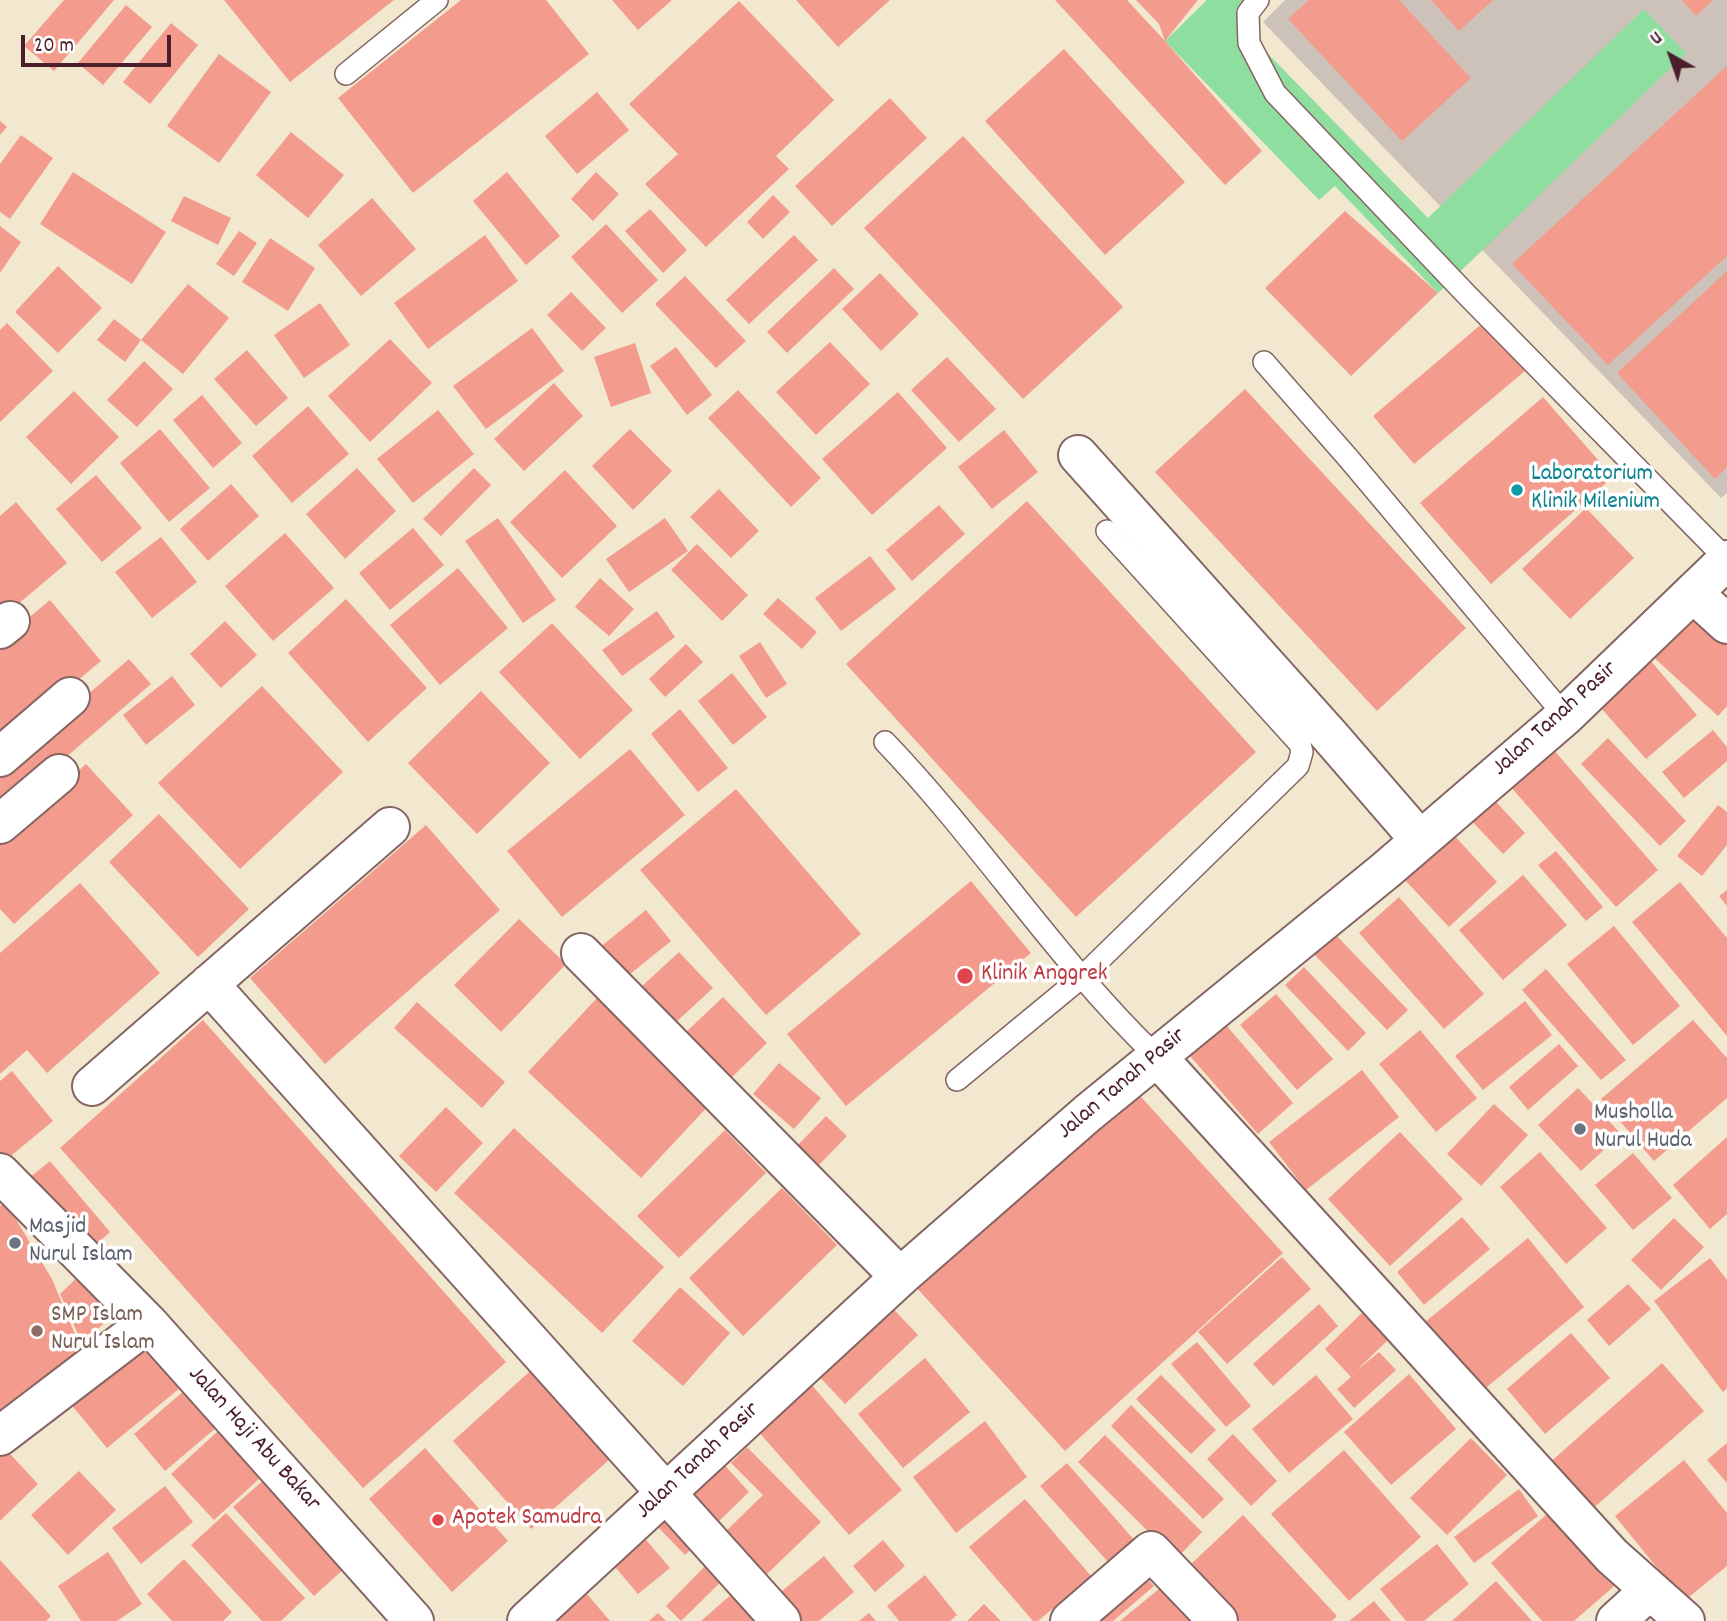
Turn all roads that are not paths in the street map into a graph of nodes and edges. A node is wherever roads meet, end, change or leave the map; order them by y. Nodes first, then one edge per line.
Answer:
1 (437, 0) edge
2 (1258, 0) edge
3 (346, 74) dead end
4 (1264, 362) dead end
5 (1078, 455) dead end
6 (1107, 531) dead end
7 (1727, 560) edge
8 (1693, 593) junction
9 (1727, 624) edge
10 (70, 697) dead end
11 (1565, 716) junction
12 (885, 742) dead end
13 (0, 757) edge
14 (59, 774) dead end
15 (0, 824) edge
16 (390, 827) dead end
17 (1420, 840) junction
18 (581, 953) dead end
19 (1082, 977) junction
20 (209, 984) junction
21 (1156, 1056) junction
22 (957, 1080) dead end
23 (92, 1086) dead end
24 (0, 1173) edge
25 (900, 1277) junction
26 (148, 1323) junction
27 (0, 1436) edge
28 (666, 1491) junction
29 (1650, 1590) junction
30 (414, 1621) edge
31 (527, 1621) edge
32 (781, 1621) edge
33 (1070, 1621) edge
34 (1219, 1621) edge
35 (1616, 1621) edge
36 (1685, 1621) edge

1 - 3 lane
2 - 7 lane
4 - 11 lane
5 - 17 street
6 - 19 lane
7 - 8 street, Jalan Tanah Pasir
8 - 9 street
8 - 11 street, Jalan Tanah Pasir
10 - 13 street
11 - 17 street, Jalan Tanah Pasir
12 - 19 lane
14 - 15 street
16 - 20 street
17 - 21 street, Jalan Tanah Pasir
18 - 25 street
19 - 21 lane
19 - 22 lane
20 - 23 street
20 - 28 street
21 - 25 street, Jalan Tanah Pasir
21 - 29 street
24 - 26 street, Jalan Haji Abu Bakar
25 - 28 street, Jalan Tanah Pasir
26 - 27 street
26 - 30 street, Jalan Haji Abu Bakar
28 - 31 street, Jalan Tanah Pasir
28 - 32 street
29 - 35 street
29 - 36 street
33 - 34 street

